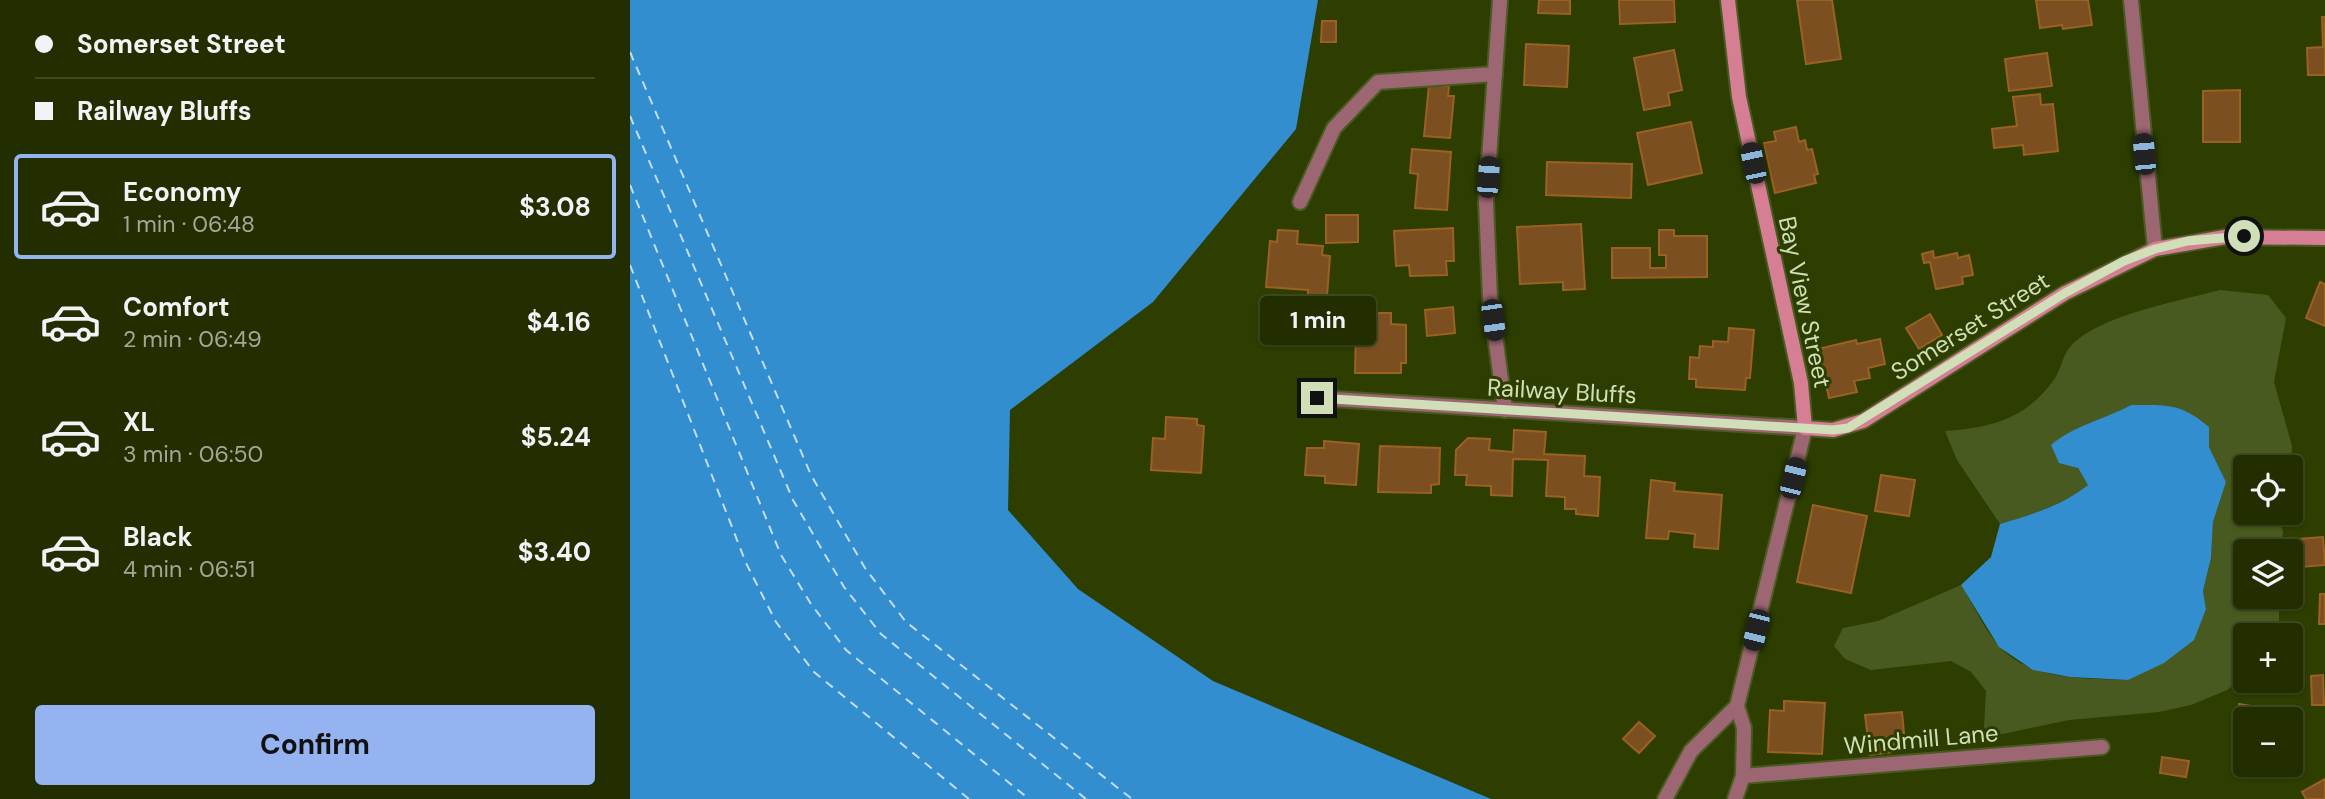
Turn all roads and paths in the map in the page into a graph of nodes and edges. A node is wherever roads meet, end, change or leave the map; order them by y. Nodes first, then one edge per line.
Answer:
1 (1500, 0) edge
2 (1728, 0) edge
3 (2131, 0) edge
4 (1495, 74) junction
5 (1300, 202) dead end
6 (2325, 238) edge
7 (2155, 249) junction
8 (1317, 398) dead end
9 (1505, 410) junction
10 (1805, 428) junction
11 (1737, 706) junction
12 (2102, 747) dead end
13 (1743, 776) junction
14 (1665, 799) edge
15 (1735, 799) edge

1 - 4 street
2 - 10 street, Bay View Street
3 - 7 street
4 - 5 street
4 - 9 street
6 - 7 street, Somerset Street
7 - 10 street, Somerset Street
8 - 9 street, Railway Bluffs
9 - 10 street, Railway Bluffs
10 - 11 street, Bay View Street
11 - 13 street, Bay View Street
11 - 14 street
12 - 13 street, Windmill Lane
13 - 15 street, Bay View Street

